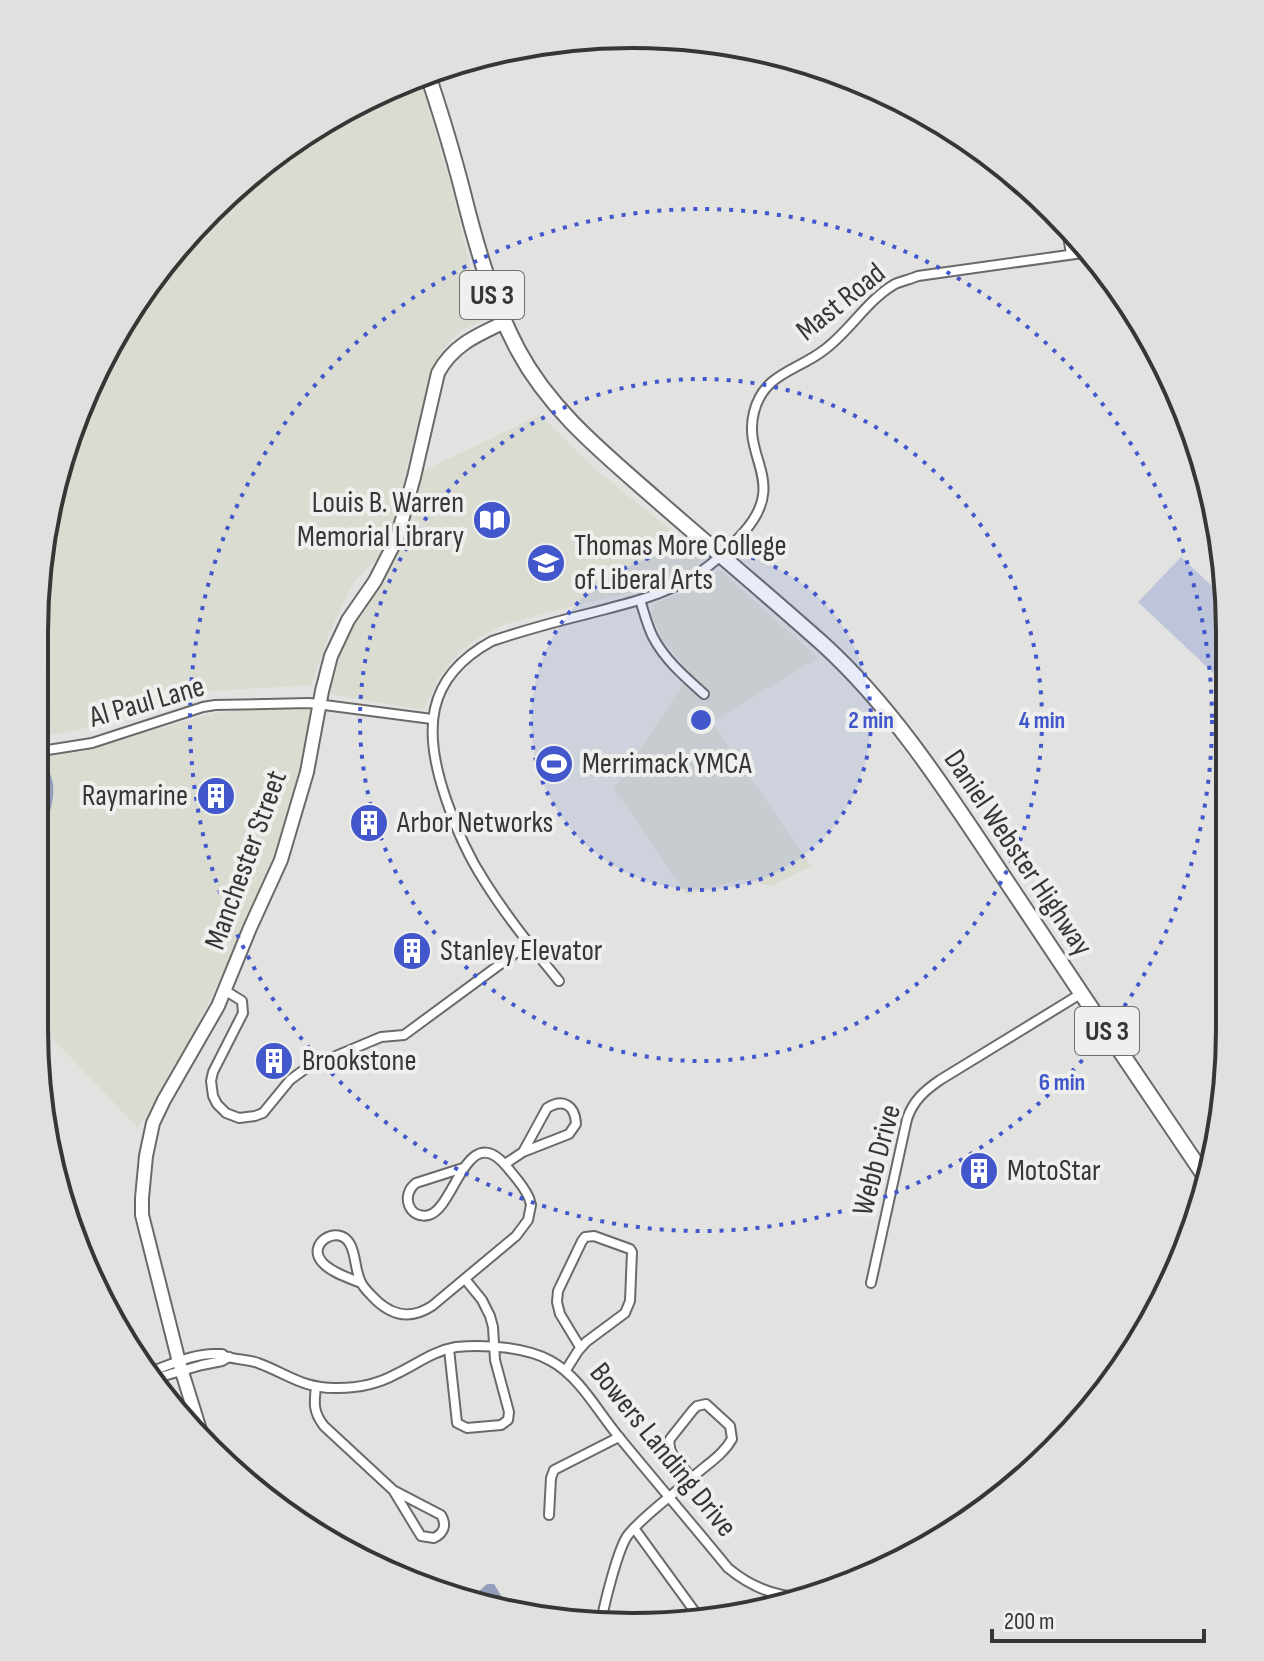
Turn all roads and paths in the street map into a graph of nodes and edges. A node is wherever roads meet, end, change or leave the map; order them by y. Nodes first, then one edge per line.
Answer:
1 (431, 84) edge
2 (1070, 246) edge
3 (1076, 253) edge
4 (1071, 254) junction
5 (505, 322) junction
6 (721, 555) junction
7 (640, 600) junction
8 (704, 694) dead end
9 (320, 704) junction
10 (432, 719) junction
11 (48, 750) edge
12 (529, 943) junction
13 (559, 981) dead end
14 (226, 991) junction
15 (1082, 993) junction
16 (523, 1152) junction
17 (505, 1164) junction
18 (463, 1168) junction
19 (1199, 1168) edge
20 (465, 1279) junction
21 (361, 1283) junction
22 (871, 1283) dead end
23 (580, 1347) junction
24 (494, 1348) junction
25 (449, 1349) junction
26 (180, 1367) junction
27 (158, 1370) edge
28 (566, 1370) junction
29 (162, 1375) edge
30 (316, 1387) junction
31 (196, 1417) edge
32 (619, 1437) junction
33 (692, 1478) junction
34 (393, 1490) junction
35 (670, 1498) junction
36 (549, 1515) dead end
37 (634, 1528) junction
38 (779, 1594) edge
39 (693, 1610) edge
40 (604, 1612) edge

1 - 5 main road, Daniel Webster Highway / US 3
2 - 4 street
3 - 4 street, Mast Road
4 - 6 street, Mast Road
5 - 6 main road, Daniel Webster Highway / US 3
5 - 9 street, Manchester Street
6 - 7 street, Mast Road
6 - 15 main road, Daniel Webster Highway / US 3
7 - 8 street
7 - 10 street, Mast Road
9 - 10 street, Al Paul Lane
9 - 11 street, Al Paul Lane
9 - 14 street, Manchester Street
10 - 12 street
12 - 13 street
12 - 14 street
14 - 26 street, Manchester Street
15 - 19 main road, Daniel Webster Highway / US 3
15 - 22 street, Webb Drive
16 - 16 street
16 - 17 street
17 - 18 street
17 - 20 street
18 - 18 street
20 - 21 street
20 - 24 street
21 - 21 street
23 - 23 street
23 - 28 street
24 - 25 street, Bowers Landing Drive
24 - 25 street
24 - 28 street, Bowers Landing Drive
25 - 30 street, Bowers Landing Drive
26 - 27 street
26 - 29 street
26 - 30 street, Bowers Landing Drive
26 - 31 street, Manchester Street
28 - 32 street, Bowers Landing Drive
30 - 34 street
32 - 35 street, Bowers Landing Drive
32 - 36 street
33 - 33 street
33 - 35 street
34 - 34 street
35 - 37 street
35 - 38 street, Bowers Landing Drive
37 - 39 street
37 - 40 street

